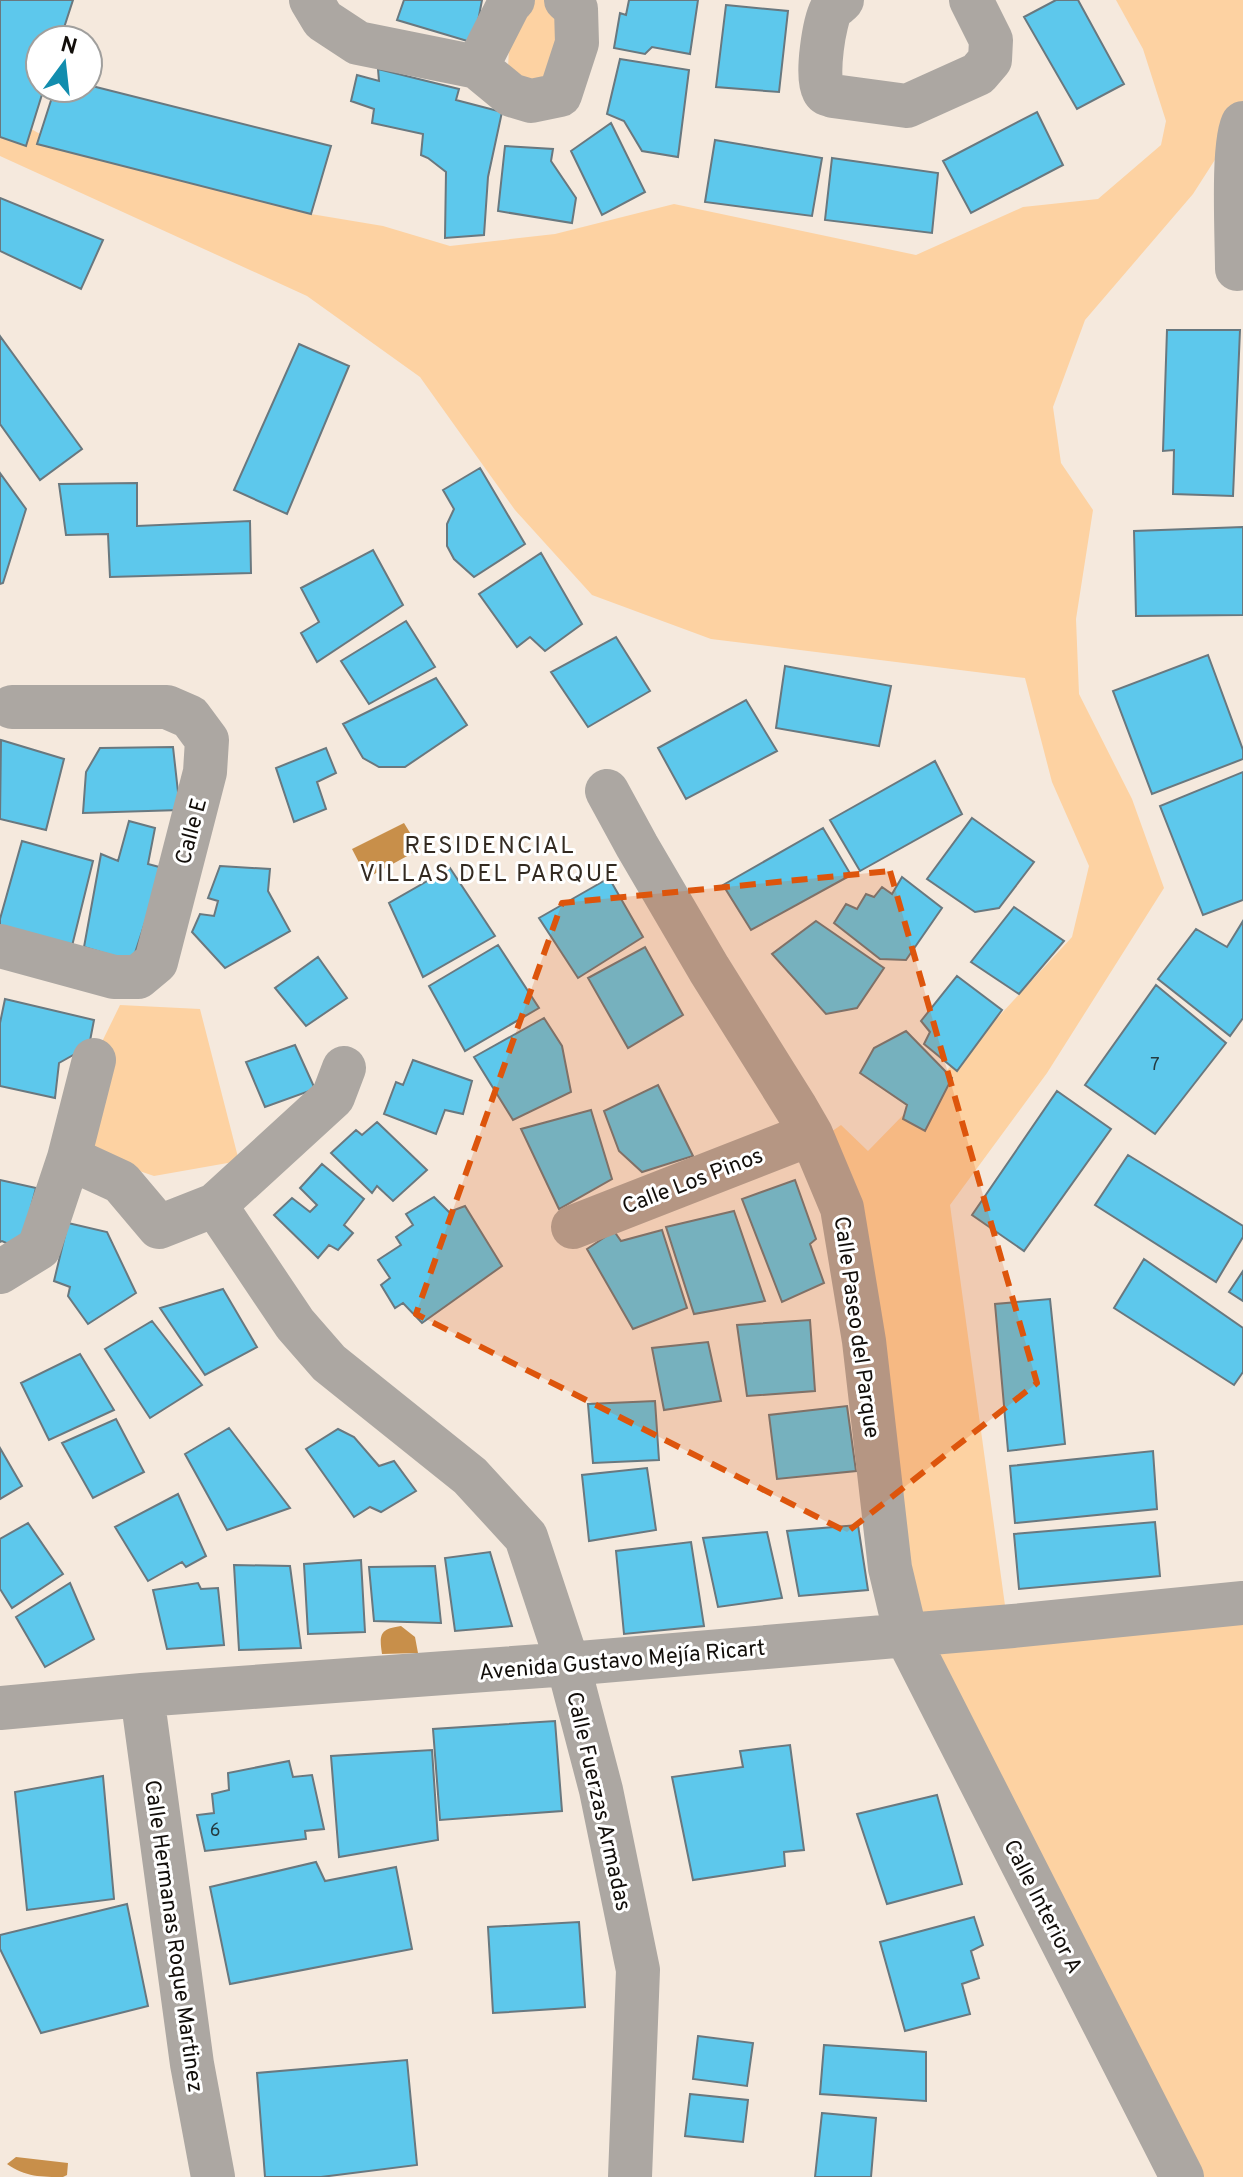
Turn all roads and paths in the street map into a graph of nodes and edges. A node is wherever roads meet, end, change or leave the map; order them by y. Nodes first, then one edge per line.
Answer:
1 (311, 0) edge
2 (513, 0) edge
3 (566, 0) edge
4 (842, 0) edge
5 (971, 0) edge
6 (477, 67) junction
7 (1243, 123) edge
8 (1237, 269) dead end
9 (12, 707) dead end
10 (607, 791) dead end
11 (0, 946) edge
12 (94, 1060) dead end
13 (344, 1068) dead end
14 (811, 1134) junction
15 (69, 1158) junction
16 (215, 1205) junction
17 (573, 1227) dead end
18 (860, 1267) dead end
19 (0, 1272) edge
20 (1243, 1603) edge
21 (910, 1635) junction
22 (568, 1664) junction
23 (142, 1695) junction
24 (0, 1708) edge
25 (213, 2177) edge
26 (630, 2177) edge
27 (1182, 2177) edge

1 - 6 street
2 - 6 street
3 - 6 street
4 - 5 street
7 - 8 street
9 - 11 street, Calle E
10 - 14 street, Calle Paseo del Parque
12 - 15 street
13 - 16 street
14 - 17 street, Calle Los Pinos
14 - 21 street, Calle Paseo del Parque
15 - 16 street
15 - 19 street
16 - 22 street, Calle Fuerzas Armadas
18 - 21 street
20 - 21 street, Avenida Gustavo Mejía Ricart
21 - 22 street, Avenida Gustavo Mejía Ricart
21 - 27 street, Calle Interior A
22 - 23 street, Avenida Gustavo Mejía Ricart
22 - 26 street, Calle Fuerzas Armadas
23 - 24 street, Avenida Gustavo Mejía Ricart
23 - 25 street, Calle Hermanas Roque Martinez

